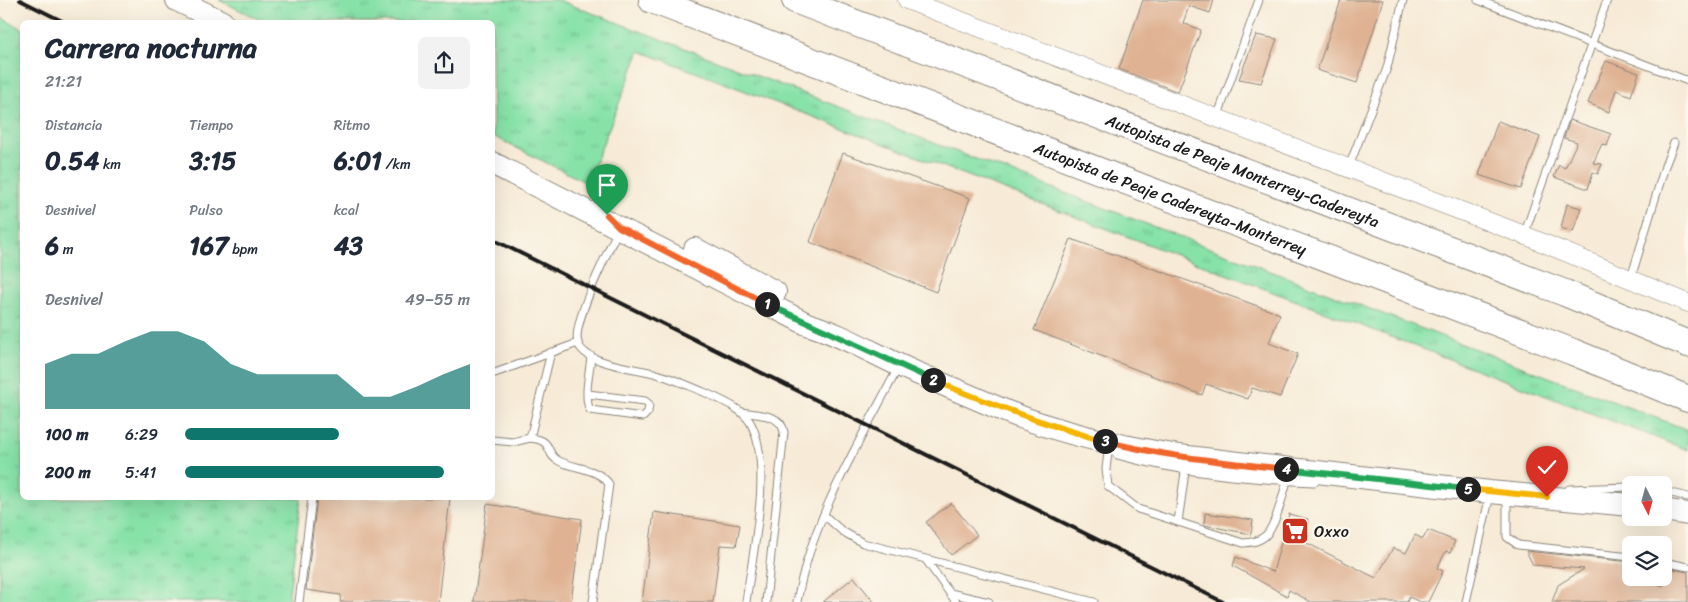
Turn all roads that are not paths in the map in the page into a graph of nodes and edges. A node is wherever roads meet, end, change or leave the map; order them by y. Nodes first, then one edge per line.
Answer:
1 (178, 0) edge
2 (652, 0) edge
3 (795, 0) edge
4 (907, 0) edge
5 (1259, 0) edge
6 (1403, 0) edge
7 (1478, 0) edge
8 (1607, 0) edge
9 (931, 4) edge
10 (218, 20) edge
11 (1593, 43) junction
12 (1688, 82) edge
13 (1217, 119) junction
14 (1674, 143) dead end
15 (498, 155) edge
16 (1348, 169) junction
17 (619, 227) junction
18 (1524, 235) junction
19 (726, 266) junction
20 (1631, 279) junction
21 (1688, 303) edge
22 (825, 330) junction
23 (578, 343) junction
24 (1688, 344) edge
25 (551, 352) junction
26 (591, 356) junction
27 (899, 365) junction
28 (495, 373) edge
29 (588, 394) junction
30 (1688, 399) edge
31 (742, 412) junction
32 (1010, 413) junction
33 (530, 438) junction
34 (495, 440) edge
35 (1080, 444) dead end
36 (1105, 448) junction
37 (1186, 463) junction
38 (1289, 475) junction
39 (1324, 483) dead end
40 (1342, 484) dead end
41 (1423, 484) junction
42 (1622, 487) edge
43 (1499, 492) junction
44 (1672, 493) edge
45 (1547, 497) junction
46 (1688, 497) edge
47 (312, 500) edge
48 (1622, 504) edge
49 (1672, 511) edge
50 (1688, 514) edge
51 (825, 516) junction
52 (1178, 522) junction
53 (1622, 556) edge
54 (926, 560) junction
55 (1672, 564) edge
56 (1688, 567) edge
57 (950, 593) junction
58 (1089, 601) edge
59 (298, 602) edge
60 (593, 602) edge
61 (746, 602) edge
62 (766, 602) edge
63 (797, 602) edge
64 (956, 602) edge
65 (989, 602) edge
66 (1466, 602) edge

1 - 10 main road
2 - 30 highway, Autopista de Peaje Cadereyta-Monterrey
3 - 24 highway, Autopista de Peaje Monterrey-Cadereyta
4 - 9 street
5 - 13 lane
6 - 16 lane
7 - 11 lane
8 - 11 lane
9 - 13 street
11 - 12 lane
11 - 18 lane
13 - 16 street
14 - 20 lane
15 - 17 main road
15 - 19 main road
16 - 18 street
17 - 19 main road
17 - 22 main road
17 - 23 lane
18 - 20 street
19 - 22 main road
20 - 21 street
22 - 27 main road
23 - 25 lane
23 - 26 lane
25 - 28 lane
25 - 33 lane
26 - 29 lane
26 - 31 lane
27 - 32 main road
27 - 51 lane
29 - 29 lane
31 - 61 lane
31 - 62 lane
32 - 35 lane
32 - 36 main road
33 - 34 lane
33 - 60 lane
36 - 37 main road
36 - 52 lane
37 - 38 main road
37 - 52 lane
38 - 39 lane
38 - 41 main road
38 - 52 lane
40 - 41 lane
41 - 43 main road
42 - 45 lane
43 - 45 main road
43 - 53 lane
43 - 66 lane
44 - 46 lane
45 - 48 main road
47 - 59 lane
49 - 50 main road
51 - 54 lane
51 - 63 lane
54 - 57 lane
54 - 58 lane
55 - 56 lane
57 - 64 lane
57 - 65 lane

